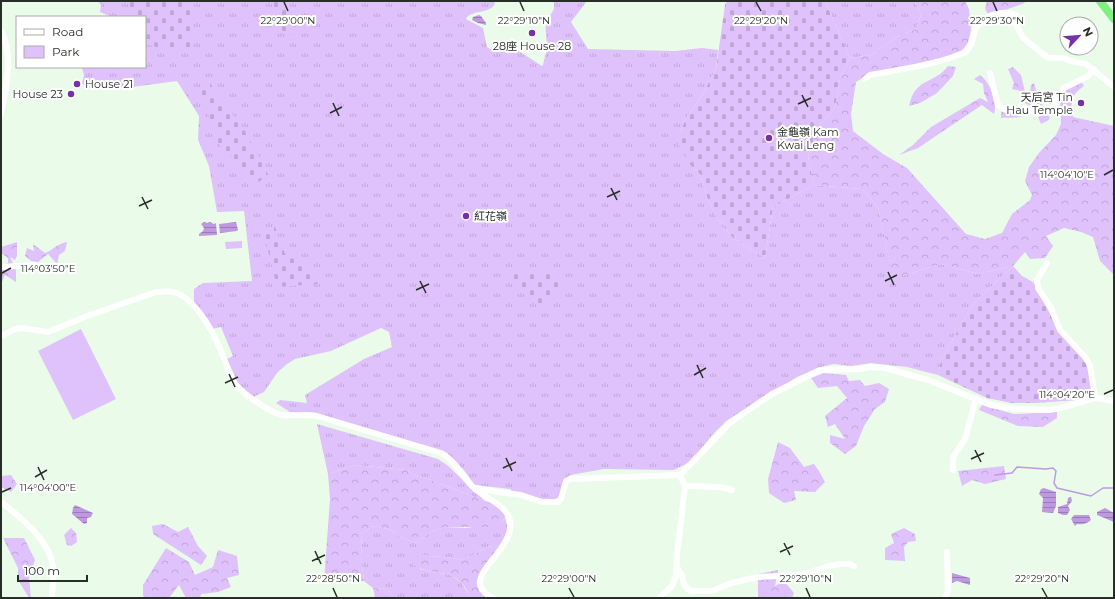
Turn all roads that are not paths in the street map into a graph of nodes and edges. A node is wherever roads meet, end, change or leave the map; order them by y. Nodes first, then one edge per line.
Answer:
1 (1100, 1) edge
2 (1114, 20) edge
3 (1, 31) edge
4 (1094, 69) junction
5 (990, 73) dead end
6 (865, 79) dead end
7 (1114, 87) edge
8 (1, 115) edge
9 (1047, 263) dead end
10 (34, 265) dead end
11 (1, 267) edge
12 (1, 336) edge
13 (1095, 398) junction
14 (976, 399) junction
15 (1114, 401) edge
16 (953, 470) dead end
17 (680, 475) junction
18 (685, 486) junction
19 (474, 488) junction
20 (732, 490) dead end
21 (1, 502) edge
22 (947, 552) dead end
23 (854, 566) dead end
24 (677, 567) junction
25 (660, 597) dead end
26 (52, 598) edge
27 (493, 598) edge
28 (946, 598) edge

1 - 2 highway
3 - 8 street
4 - 5 street
4 - 6 street
4 - 7 street
9 - 13 street
10 - 11 street
12 - 19 street
13 - 14 street
13 - 15 street
14 - 16 street
14 - 17 street
17 - 18 street
17 - 19 street
18 - 20 street
18 - 24 street
19 - 27 street
21 - 26 street
22 - 28 street
23 - 24 street
24 - 25 street

